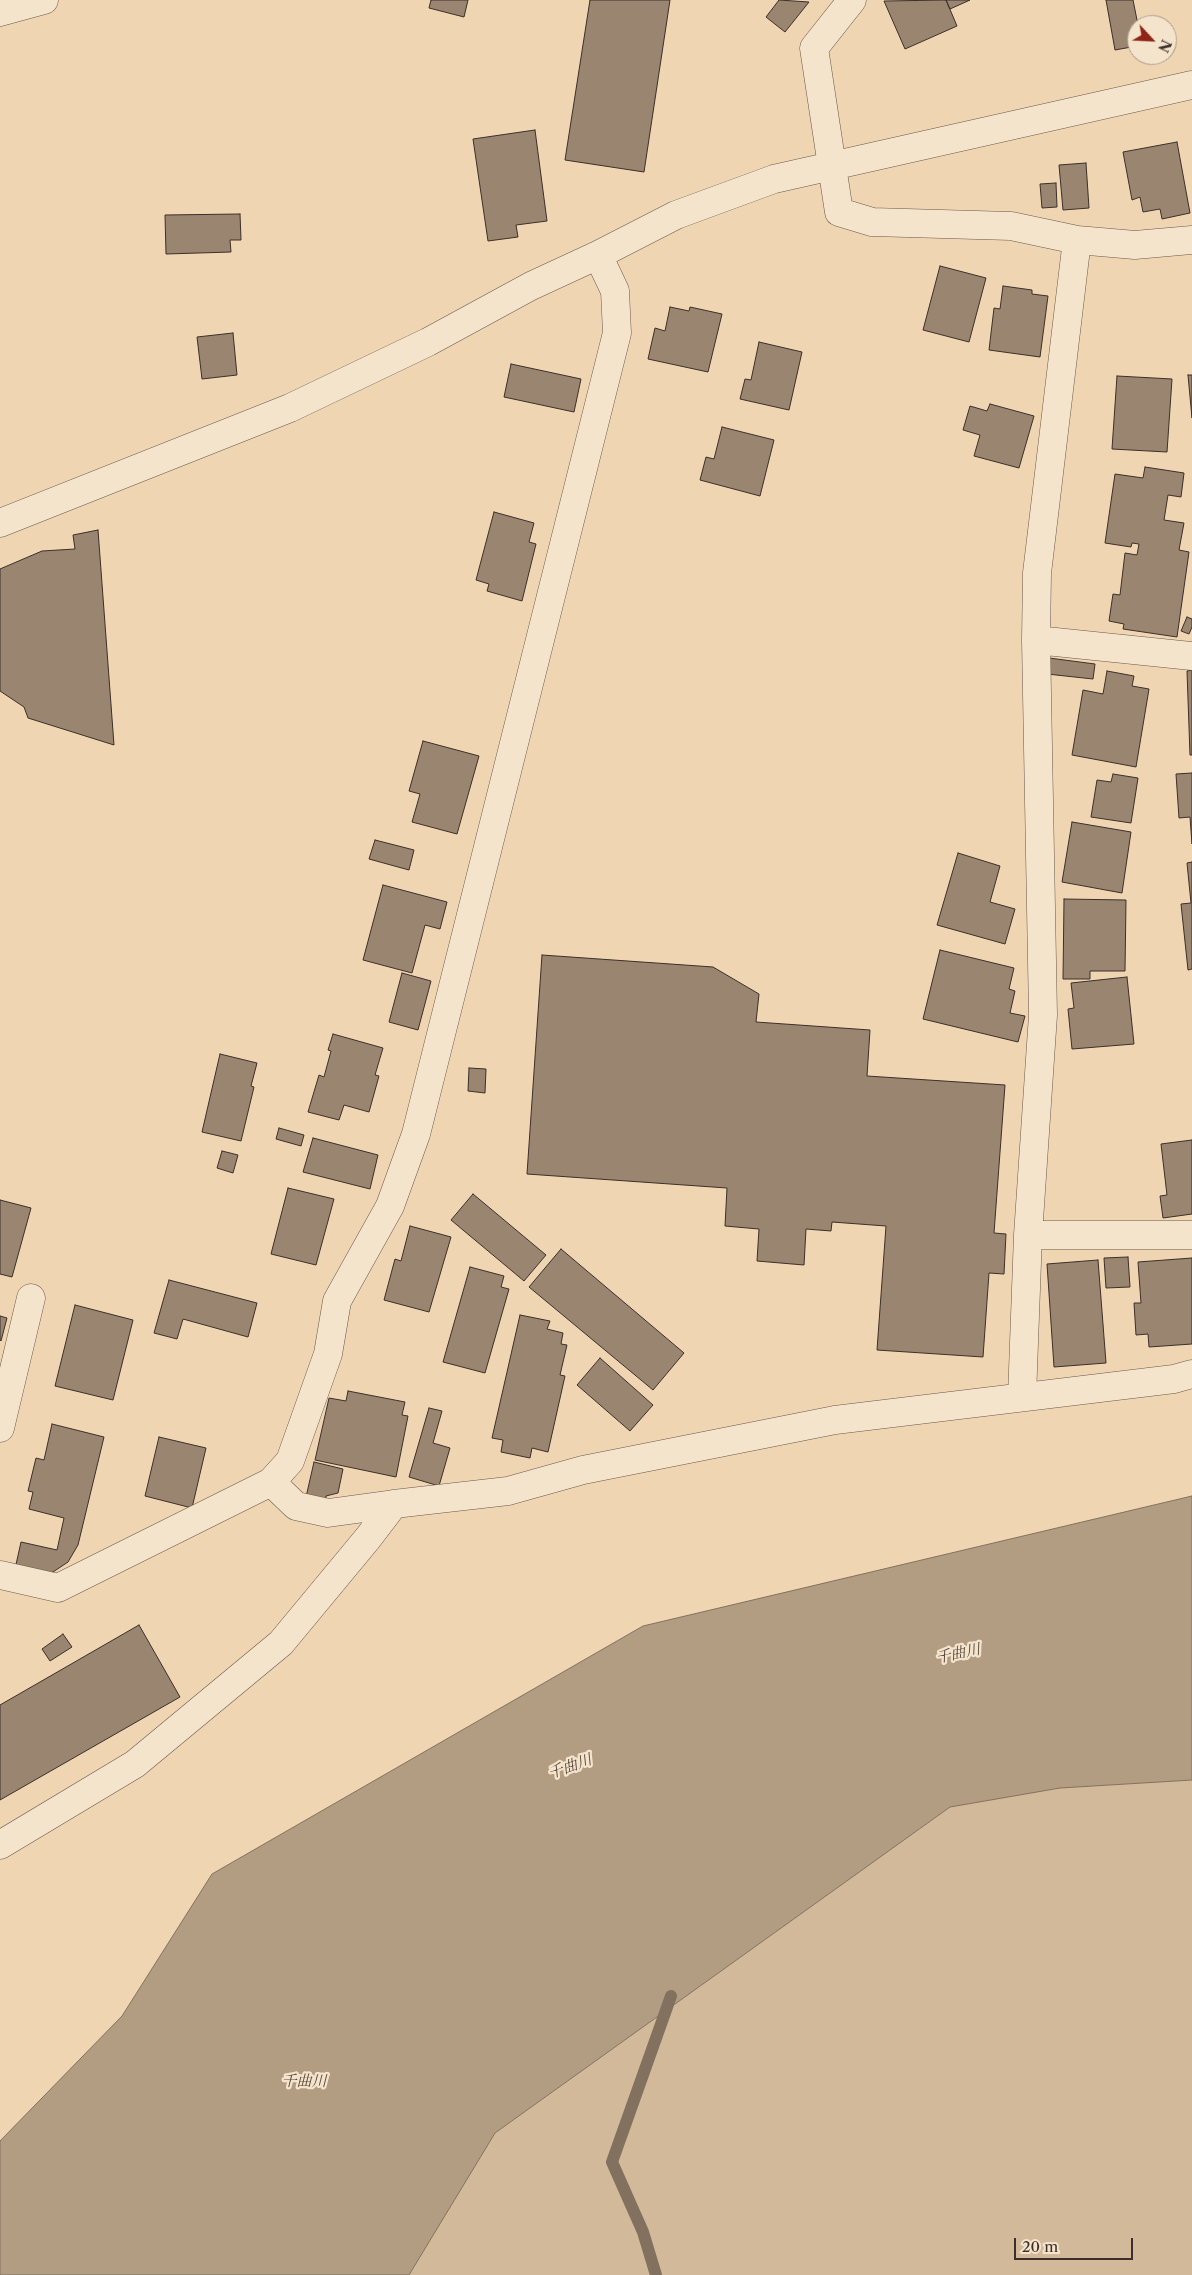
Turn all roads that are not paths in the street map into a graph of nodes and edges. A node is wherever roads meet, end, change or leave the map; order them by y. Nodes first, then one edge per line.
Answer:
1 (44, 0) edge
2 (852, 0) edge
3 (2, 8) edge
4 (1192, 85) edge
5 (833, 164) junction
6 (1077, 240) junction
7 (1192, 240) edge
8 (598, 255) junction
9 (0, 523) edge
10 (1036, 640) junction
11 (1192, 656) edge
12 (1028, 1235) junction
13 (1192, 1235) edge
14 (31, 1298) dead end
15 (1192, 1374) edge
16 (1022, 1397) junction
17 (0, 1428) edge
18 (271, 1482) junction
19 (394, 1504) junction
20 (0, 1575) edge
21 (0, 1845) edge

1 - 3 street
2 - 5 street
4 - 5 street
5 - 6 street
5 - 8 street
6 - 7 street
6 - 10 street
8 - 9 street
8 - 18 street
10 - 11 street
10 - 12 street
12 - 13 street
12 - 16 street
14 - 17 street
15 - 16 street
16 - 19 street
18 - 19 street
18 - 20 street
19 - 21 street

